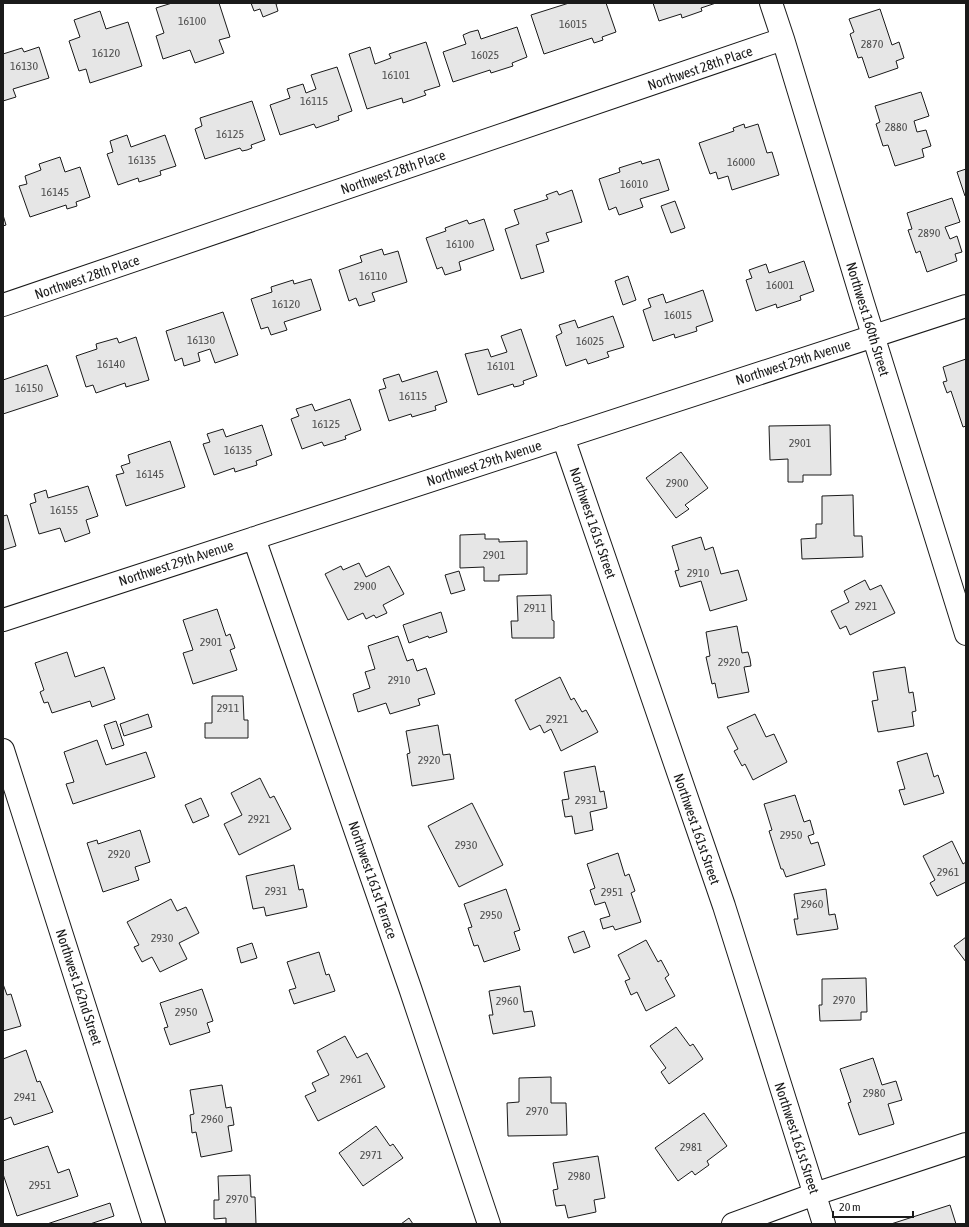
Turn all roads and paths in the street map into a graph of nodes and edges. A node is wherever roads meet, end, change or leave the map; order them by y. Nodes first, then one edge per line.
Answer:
1 (771, 3) edge
2 (783, 39) junction
3 (3, 305) edge
4 (966, 306) edge
5 (873, 336) junction
6 (563, 437) junction
7 (254, 538) junction
8 (3, 620) edge
9 (966, 634) edge
10 (3, 750) edge
11 (966, 1144) edge
12 (815, 1194) junction
13 (154, 1224) edge
14 (489, 1224) edge
15 (733, 1224) edge
16 (824, 1224) edge

1 - 2 street, Northwest 160th Street
2 - 3 street, Northwest 28th Place
2 - 5 street, Northwest 160th Street
4 - 5 street, Northwest 29th Avenue
5 - 6 street, Northwest 29th Avenue
5 - 9 street, Northwest 160th Street
6 - 7 street, Northwest 29th Avenue
6 - 12 street, Northwest 161st Street
7 - 8 street, Northwest 29th Avenue
7 - 14 street, Northwest 161st Terrace
10 - 13 street, Northwest 162nd Street
11 - 12 street
12 - 15 street
12 - 16 street, Northwest 161st Street

